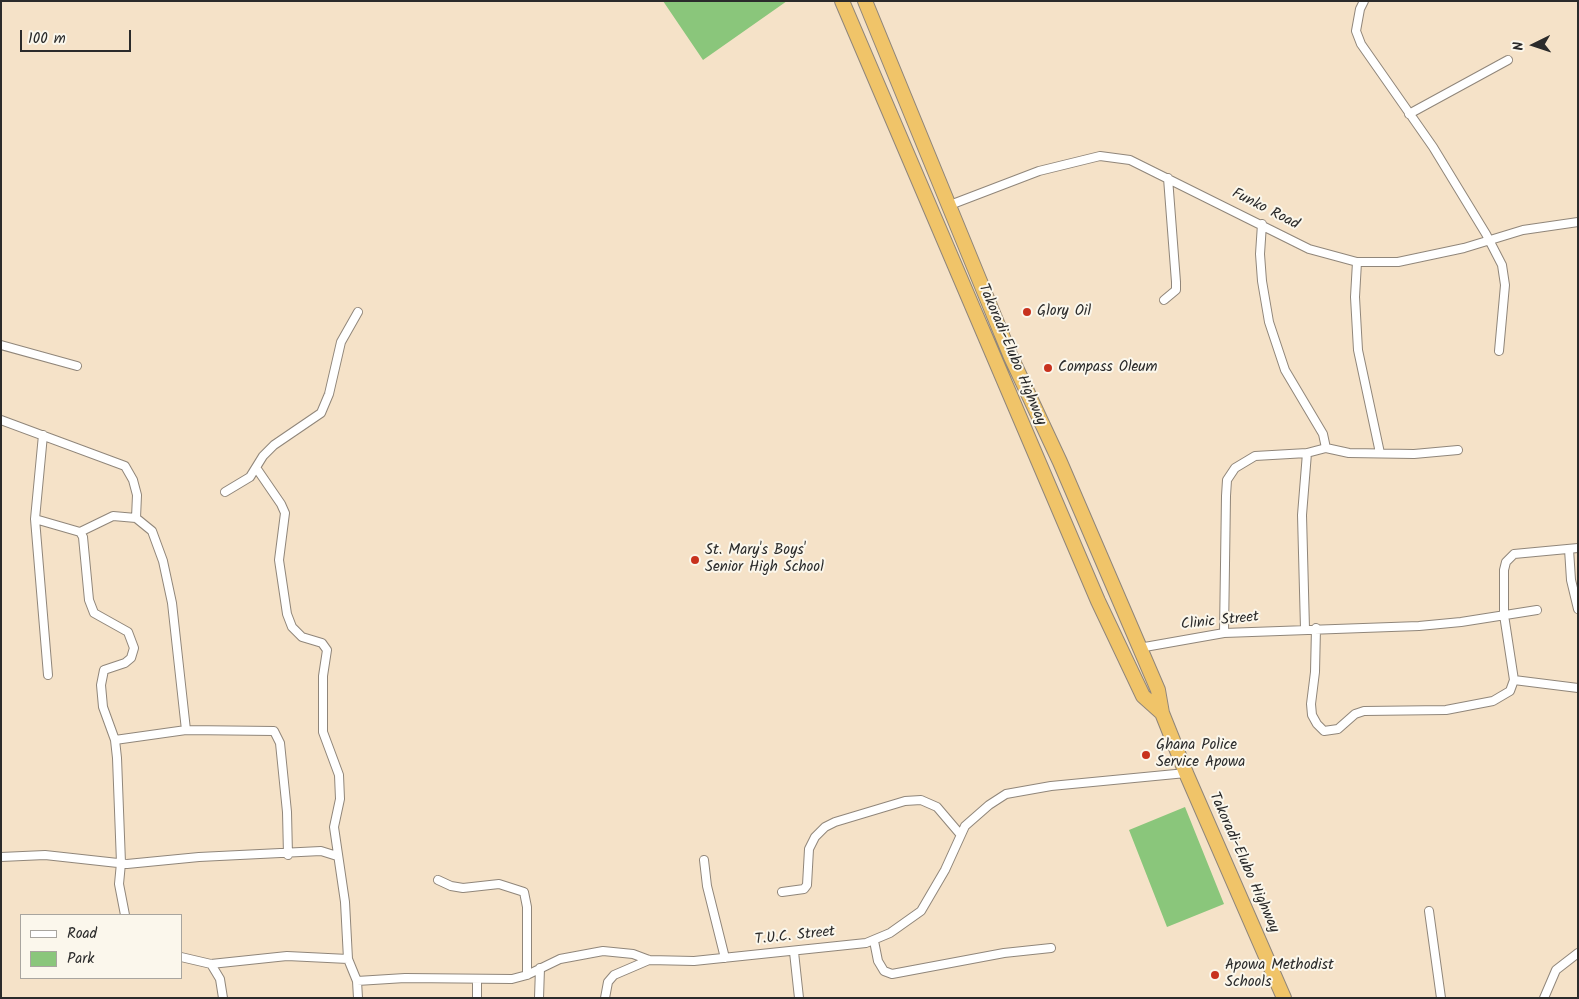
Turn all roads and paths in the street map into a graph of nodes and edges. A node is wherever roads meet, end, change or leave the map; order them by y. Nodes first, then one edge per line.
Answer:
1 (842, 1) edge
2 (865, 1) edge
3 (1364, 1) edge
4 (1508, 60) dead end
5 (1409, 114) junction
6 (1168, 178) junction
7 (950, 205) junction
8 (1578, 222) edge
9 (1262, 224) junction
10 (1488, 241) junction
11 (1357, 262) junction
12 (1164, 300) dead end
13 (358, 312) dead end
14 (1, 345) edge
15 (1500, 351) dead end
16 (76, 366) dead end
17 (1, 420) edge
18 (44, 435) junction
19 (1326, 448) junction
20 (1458, 450) dead end
21 (1307, 453) junction
22 (1380, 453) junction
23 (257, 469) junction
24 (226, 492) dead end
25 (136, 518) junction
26 (35, 519) junction
27 (80, 532) junction
28 (1578, 548) edge
29 (1569, 549) junction
30 (1577, 607) edge
31 (1537, 610) dead end
32 (1504, 615) junction
33 (1316, 628) junction
34 (1305, 629) junction
35 (1224, 632) junction
36 (1139, 648) junction
37 (48, 675) dead end
38 (1514, 680) junction
39 (1578, 688) edge
40 (1162, 713) junction
41 (186, 730) junction
42 (115, 740) junction
43 (1186, 773) junction
44 (960, 834) junction
45 (288, 855) junction
46 (1, 856) edge
47 (337, 856) junction
48 (704, 860) dead end
49 (121, 863) junction
50 (438, 880) dead end
51 (782, 892) dead end
52 (1429, 911) dead end
53 (125, 914) edge
54 (874, 941) junction
55 (1051, 948) dead end
56 (794, 952) junction
57 (1578, 953) edge
58 (182, 957) edge
59 (725, 958) junction
60 (348, 959) junction
61 (648, 960) junction
62 (211, 964) junction
63 (540, 968) junction
64 (526, 975) junction
65 (477, 980) junction
66 (357, 981) junction
67 (223, 998) edge
68 (358, 998) edge
69 (477, 998) edge
70 (539, 998) edge
71 (606, 998) edge
72 (799, 998) edge
73 (1284, 998) edge
74 (1441, 998) edge
75 (1544, 998) edge

1 - 40 highway, Takoradi-Elubo Highway
2 - 7 highway, Takoradi-Elubo Highway
3 - 5 street
4 - 5 street
5 - 10 street
6 - 7 street, Funko Road
6 - 9 street, Funko Road
6 - 12 street
7 - 36 highway, Takoradi-Elubo Highway
8 - 10 street, Funko Road
9 - 11 street, Funko Road
9 - 19 street
10 - 11 street, Funko Road
10 - 15 street
11 - 22 street
13 - 23 street
14 - 16 street
17 - 18 street
18 - 25 street
18 - 26 street
19 - 21 street
19 - 22 street
20 - 22 street
21 - 34 street
21 - 35 street
23 - 24 street
23 - 47 street
25 - 27 street
25 - 41 street
26 - 27 street
26 - 37 street
27 - 42 street
28 - 29 street
29 - 30 street
29 - 32 street
31 - 32 street, Clinic Street
32 - 33 street, Clinic Street
32 - 38 street
33 - 34 street, Clinic Street
33 - 38 street
34 - 35 street, Clinic Street
35 - 36 street, Clinic Street
36 - 40 highway, Takoradi-Elubo Highway
38 - 39 street
40 - 43 highway, Takoradi-Elubo Highway
41 - 42 street
41 - 45 street
42 - 49 street
43 - 44 street, T.U.C. Street
43 - 73 highway, Takoradi-Elubo Highway
44 - 51 street
44 - 54 street, T.U.C. Street
45 - 47 street
45 - 49 street
46 - 49 street
47 - 60 street
48 - 59 street
49 - 53 street
50 - 64 street
52 - 74 street
54 - 55 street
54 - 56 street, T.U.C. Street
56 - 59 street, T.U.C. Street
56 - 72 street
57 - 75 street
58 - 62 street
59 - 61 street, T.U.C. Street
60 - 62 street
60 - 66 street
61 - 63 street, T.U.C. Street
61 - 71 street
62 - 67 street
63 - 64 street, T.U.C. Street
63 - 70 street
64 - 65 street, T.U.C. Street
65 - 66 street, T.U.C. Street
65 - 69 street
66 - 68 street

